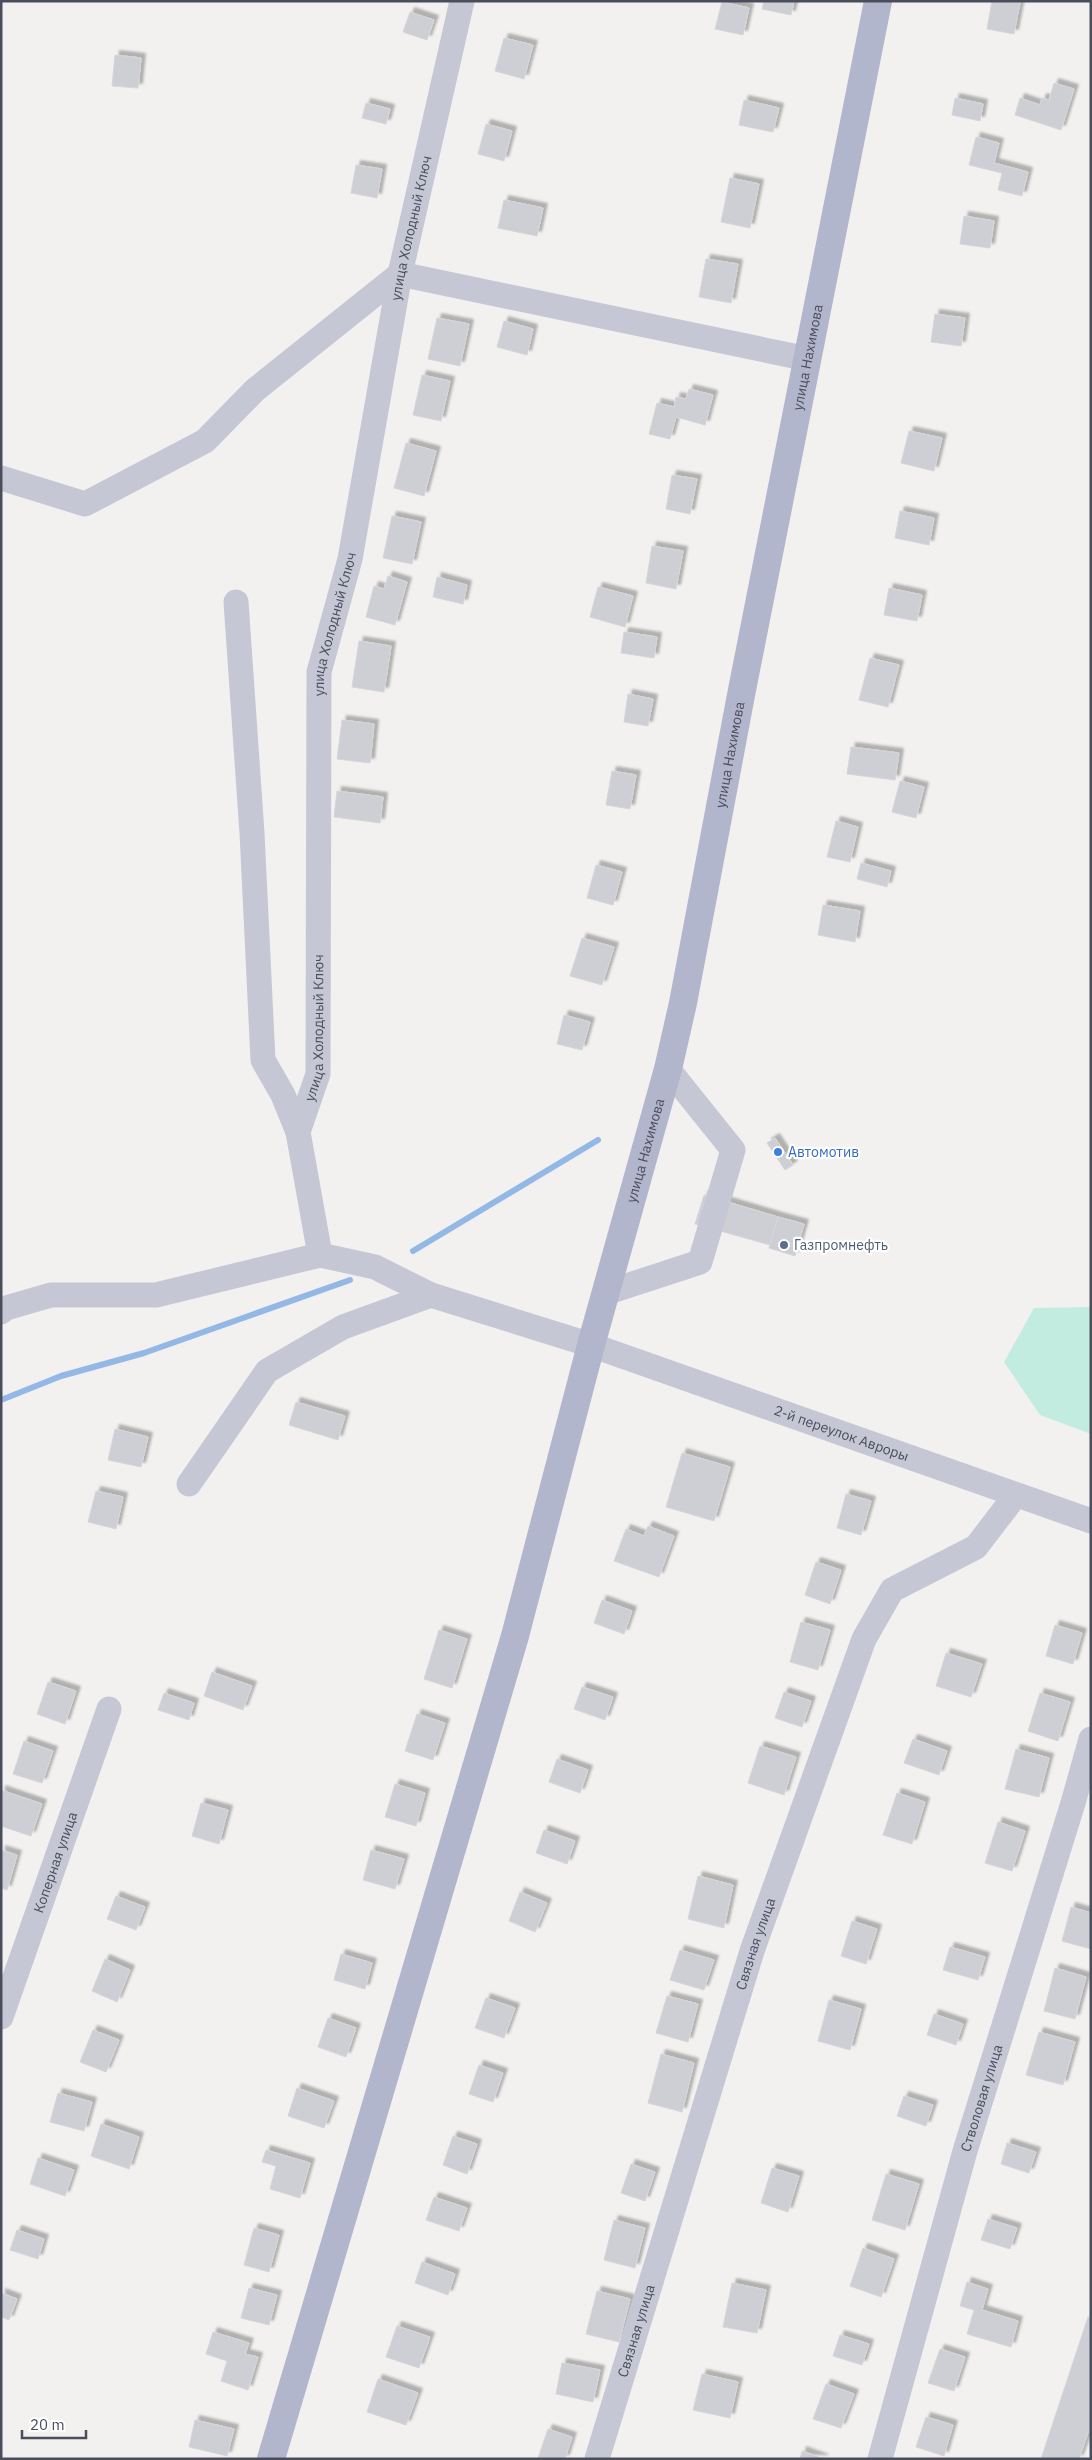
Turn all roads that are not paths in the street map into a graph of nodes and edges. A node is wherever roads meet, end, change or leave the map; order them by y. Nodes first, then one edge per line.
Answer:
1 (462, 1) edge
2 (878, 1) edge
3 (400, 274) junction
4 (808, 358) junction
5 (1, 478) edge
6 (236, 602) dead end
7 (668, 1069) junction
8 (298, 1132) junction
9 (320, 1255) junction
10 (608, 1292) junction
11 (432, 1295) junction
12 (1, 1312) edge
13 (591, 1345) junction
14 (189, 1484) dead end
15 (1015, 1496) junction
16 (1091, 1521) edge
17 (109, 1709) dead end
18 (1091, 1739) edge
19 (1, 2017) edge
20 (271, 2459) edge
21 (596, 2459) edge
22 (880, 2459) edge

1 - 3 street, улица Холодный Ключ
2 - 4 main road, улица Нахимова
3 - 4 street
3 - 5 street
3 - 8 street, улица Холодный Ключ
4 - 7 main road, улица Нахимова
6 - 8 street
7 - 10 main road, улица Нахимова
7 - 10 street
8 - 9 street, улица Холодный Ключ
9 - 11 street, 2-й переулок Авроры
9 - 12 street
10 - 13 main road, улица Нахимова
11 - 13 street, 2-й переулок Авроры
11 - 14 street
13 - 15 street, 2-й переулок Авроры
13 - 20 main road, улица Нахимова
15 - 16 street, 2-й переулок Авроры
15 - 21 street, Связная улица
17 - 19 street, Коперная улица
18 - 22 street, Стволовая улица

